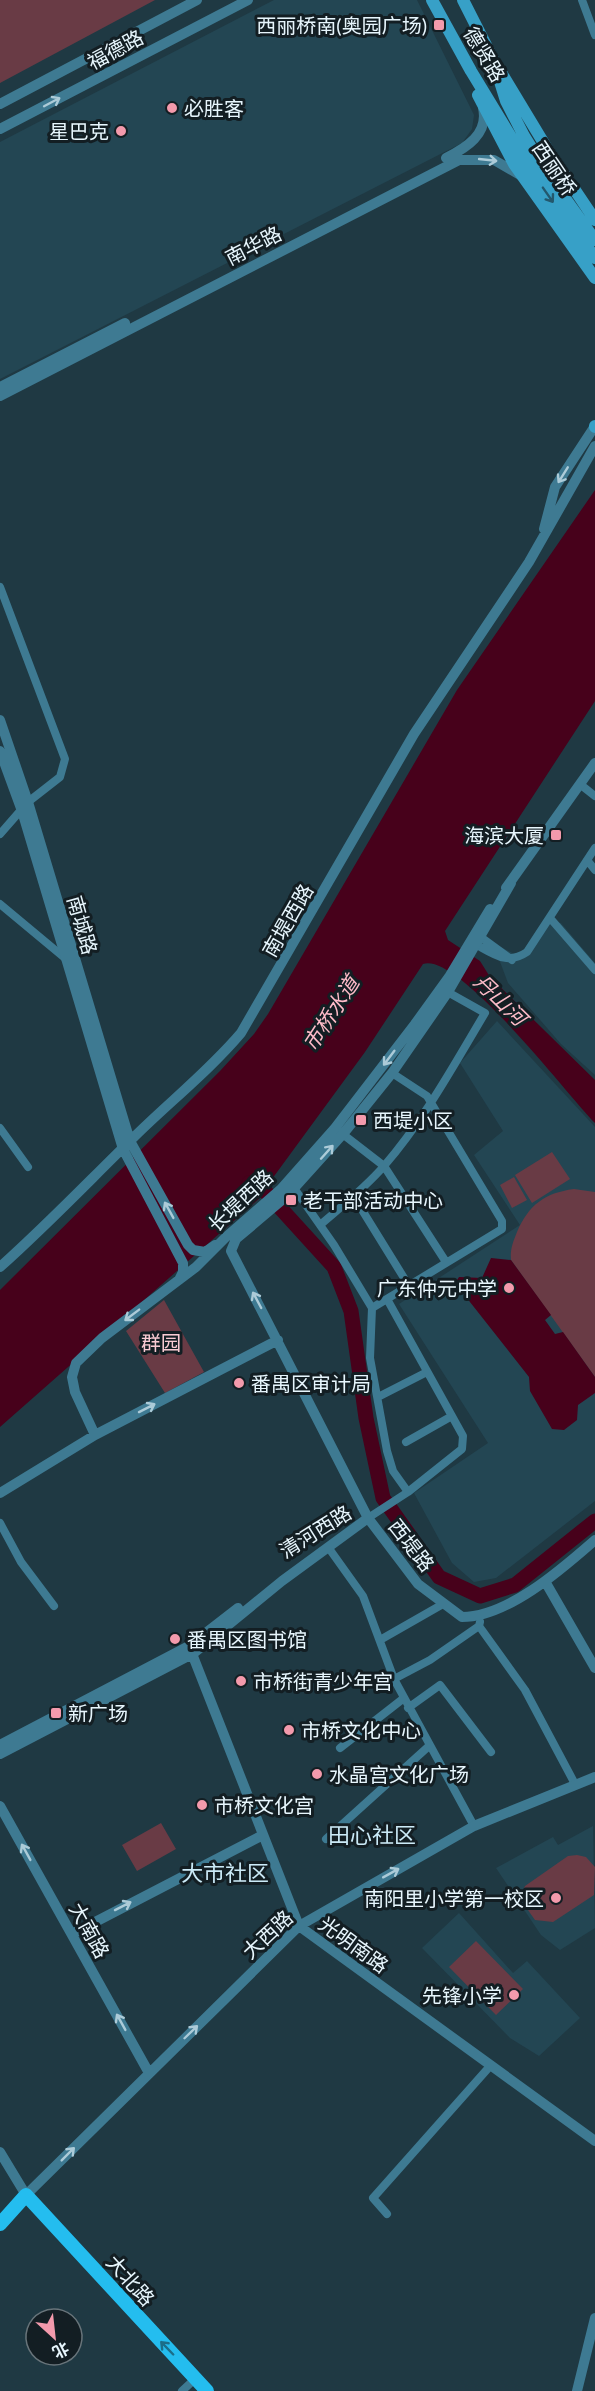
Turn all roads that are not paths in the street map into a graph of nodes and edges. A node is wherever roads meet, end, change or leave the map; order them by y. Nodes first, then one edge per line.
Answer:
1 (197, 0) edge
2 (248, 0) edge
3 (432, 0) edge
4 (464, 0) edge
5 (582, 0) edge
6 (444, 25) junction
7 (595, 35) edge
8 (493, 59) junction
9 (480, 99) junction
10 (0, 104) edge
11 (512, 124) junction
12 (0, 129) edge
13 (524, 179) junction
14 (595, 220) edge
15 (595, 240) edge
16 (595, 258) edge
17 (594, 277) edge
18 (0, 387) edge
19 (0, 396) edge
20 (595, 426) edge
21 (595, 446) edge
22 (542, 540) junction
23 (0, 587) edge
24 (0, 720) edge
25 (0, 752) edge
26 (595, 763) edge
27 (581, 785) junction
28 (595, 796) edge
29 (25, 807) junction
30 (0, 834) edge
31 (595, 848) edge
32 (587, 860) junction
33 (595, 870) edge
34 (0, 904) edge
35 (550, 918) junction
36 (475, 944) junction
37 (66, 959) junction
38 (593, 964) edge
39 (445, 990) junction
40 (392, 1073) junction
41 (431, 1103) junction
42 (0, 1128) edge
43 (339, 1131) junction
44 (129, 1149) junction
45 (384, 1166) junction
46 (28, 1167) dead end
47 (104, 1168) junction
48 (138, 1179) junction
49 (288, 1191) junction
50 (354, 1197) junction
51 (258, 1217) junction
52 (320, 1225) junction
53 (208, 1253) junction
54 (235, 1260) junction
55 (446, 1262) junction
56 (0, 1267) edge
57 (179, 1280) junction
58 (408, 1286) junction
59 (387, 1299) junction
60 (372, 1308) junction
61 (278, 1340) junction
62 (427, 1372) junction
63 (378, 1397) junction
64 (452, 1416) junction
65 (95, 1435) junction
66 (406, 1442) dead end
67 (408, 1492) junction
68 (0, 1493) edge
69 (369, 1518) junction
70 (0, 1523) edge
71 (595, 1540) edge
72 (328, 1547) junction
73 (546, 1583) junction
74 (442, 1604) junction
75 (54, 1606) dead end
76 (484, 1613) junction
77 (479, 1626) junction
78 (380, 1640) junction
79 (191, 1650) junction
80 (595, 1668) edge
81 (394, 1679) junction
82 (404, 1698) junction
83 (408, 1708) junction
84 (0, 1745) edge
85 (429, 1746) junction
86 (340, 1748) dead end
87 (490, 1752) dead end
88 (0, 1754) edge
89 (595, 1777) edge
90 (575, 1784) junction
91 (0, 1806) edge
92 (474, 1826) junction
93 (263, 1835) junction
94 (326, 1839) dead end
95 (299, 1926) junction
96 (72, 1934) junction
97 (491, 2065) junction
98 (149, 2073) junction
99 (595, 2141) edge
100 (0, 2152) edge
101 (26, 2195) junction
102 (387, 2214) dead end
103 (0, 2224) edge
104 (595, 2318) edge
105 (196, 2378) junction
106 (182, 2391) edge
107 (207, 2391) edge
108 (577, 2391) edge

1 - 10 street, 福德路
12 -> 2 street, 福德路
3 - 6 main road, 德贤路
4 - 8 main road, 德贤路
5 - 7 street
6 - 9 main road
6 - 11 main road, 德贤路
8 - 11 main road, 德贤路
8 - 14 main road
9 - 13 main road
9 - 18 street, 南华路
11 - 15 main road, 西丽桥
11 -> 16 main road, 西丽桥
13 - 17 main road
19 -> 13 street, 南华路
20 -> 22 street, 南堤西路
21 - 22 street, 南堤西路
22 - 44 street, 南堤西路
23 - 29 street
24 - 29 street, 南城路
25 - 29 street, 南城路
26 - 27 street, 长堤西路
27 - 28 street
27 - 36 street, 长堤西路
29 - 30 street
29 - 37 street, 南城路
29 - 44 street, 南城路
31 - 32 street
32 - 33 street
32 - 35 street
34 - 37 street
35 - 36 street
35 - 38 street
36 - 39 street, 长堤西路
37 - 44 street, 南城路
39 - 40 street, 长堤西路
39 - 41 street
39 -> 43 street, 长堤西路
40 - 41 street
40 - 43 street, 长堤西路
41 - 45 street
41 - 55 street
42 - 46 street
43 - 45 street
43 - 49 street, 长堤西路
44 - 47 street, 南堤西路
44 - 48 street
53 -> 44 street
45 - 50 street
45 - 55 street
47 - 48 street
47 - 56 street, 南堤西路
48 - 57 street
49 - 51 street, 长堤西路
49 - 52 street
50 - 52 street
50 - 58 street
51 - 53 street, 长堤西路
51 - 54 street, 长堤西路
52 - 60 street
53 - 54 street
53 - 57 street, 长堤西路
61 -> 54 street, 西堤路
55 - 58 street
57 -> 65 street, 长堤西路
58 - 59 street
59 - 60 street
59 - 62 street
60 - 63 street
65 -> 61 street
61 - 69 street, 西堤路
62 - 63 street
62 - 64 street
63 - 67 street
64 - 66 street
64 - 67 street
65 - 68 street
67 - 69 street
69 - 72 street, 清河西路
69 - 74 street, 西堤路
69 - 79 street, 清河西路
70 - 75 street
71 - 73 street, 西堤路
72 - 78 street
72 - 79 street, 清河西路
73 - 76 street, 西堤路
73 - 80 street
74 - 76 street, 西堤路
74 - 78 street
76 - 77 street
77 - 81 street
77 - 90 street
78 - 81 street
79 - 84 street, 清河西路
79 - 88 street, 清河西路
79 - 93 street, 光明南路
81 - 82 street
82 - 83 street
82 - 86 street
83 - 85 street
83 - 87 street
85 - 92 street
85 - 94 street
89 - 90 street, 大西路
90 - 92 street, 大西路
96 -> 91 street, 大南路
95 -> 92 street, 大西路
93 - 95 street, 光明南路
96 -> 93 street
95 - 97 street, 光明南路
98 -> 95 street, 大西路
98 -> 96 street, 大南路
97 - 99 street, 光明南路
97 - 102 street
101 -> 98 street, 大西路
100 - 101 street
101 - 103 main road
105 -> 101 main road, 大北路
104 - 108 street
105 - 106 street
105 - 107 main road, 大北路

